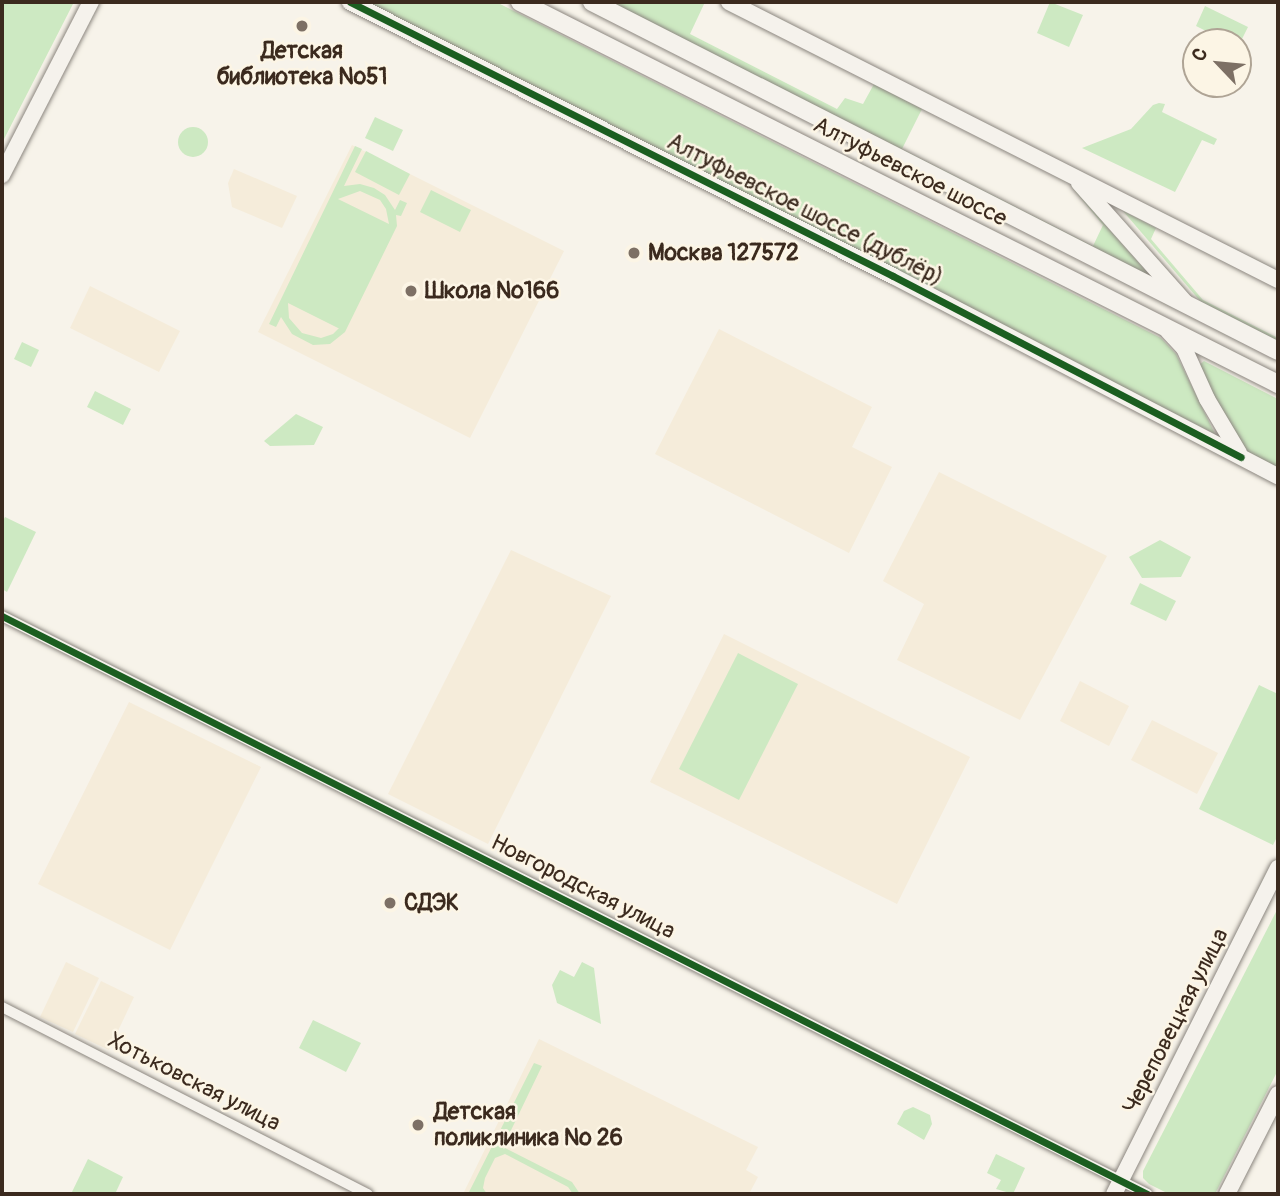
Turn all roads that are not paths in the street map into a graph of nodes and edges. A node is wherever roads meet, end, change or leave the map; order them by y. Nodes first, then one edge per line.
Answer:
1 (91, 2) edge
2 (349, 2) edge
3 (520, 2) edge
4 (592, 2) edge
5 (729, 2) edge
6 (2, 175) edge
7 (1073, 176) junction
8 (1278, 280) edge
9 (1189, 306) junction
10 (1161, 325) junction
11 (1278, 351) edge
12 (1278, 384) edge
13 (1241, 457) junction
14 (1278, 476) edge
15 (2, 616) edge
16 (1278, 868) edge
17 (2, 1007) edge
18 (1278, 1094) edge
19 (1117, 1188) edge
20 (368, 1194) edge
21 (1147, 1194) edge
22 (1227, 1194) edge

1 - 6 street
2 - 13 street, Алтуфьевское шоссе (дублёр)
3 - 10 main road, Алтуфьевское шоссе
4 - 9 main road, Алтуфьевское шоссе
5 - 7 street
7 - 8 street
7 - 9 street
9 - 11 main road, Алтуфьевское шоссе
10 - 12 main road, Алтуфьевское шоссе
10 - 13 street
13 - 14 street, Алтуфьевское шоссе (дублёр)
15 - 19 street, Новгородская улица
16 - 19 street, Череповецкая улица
17 - 20 street, Хотьковская улица
18 - 22 street
19 - 21 street, Новгородская улица

